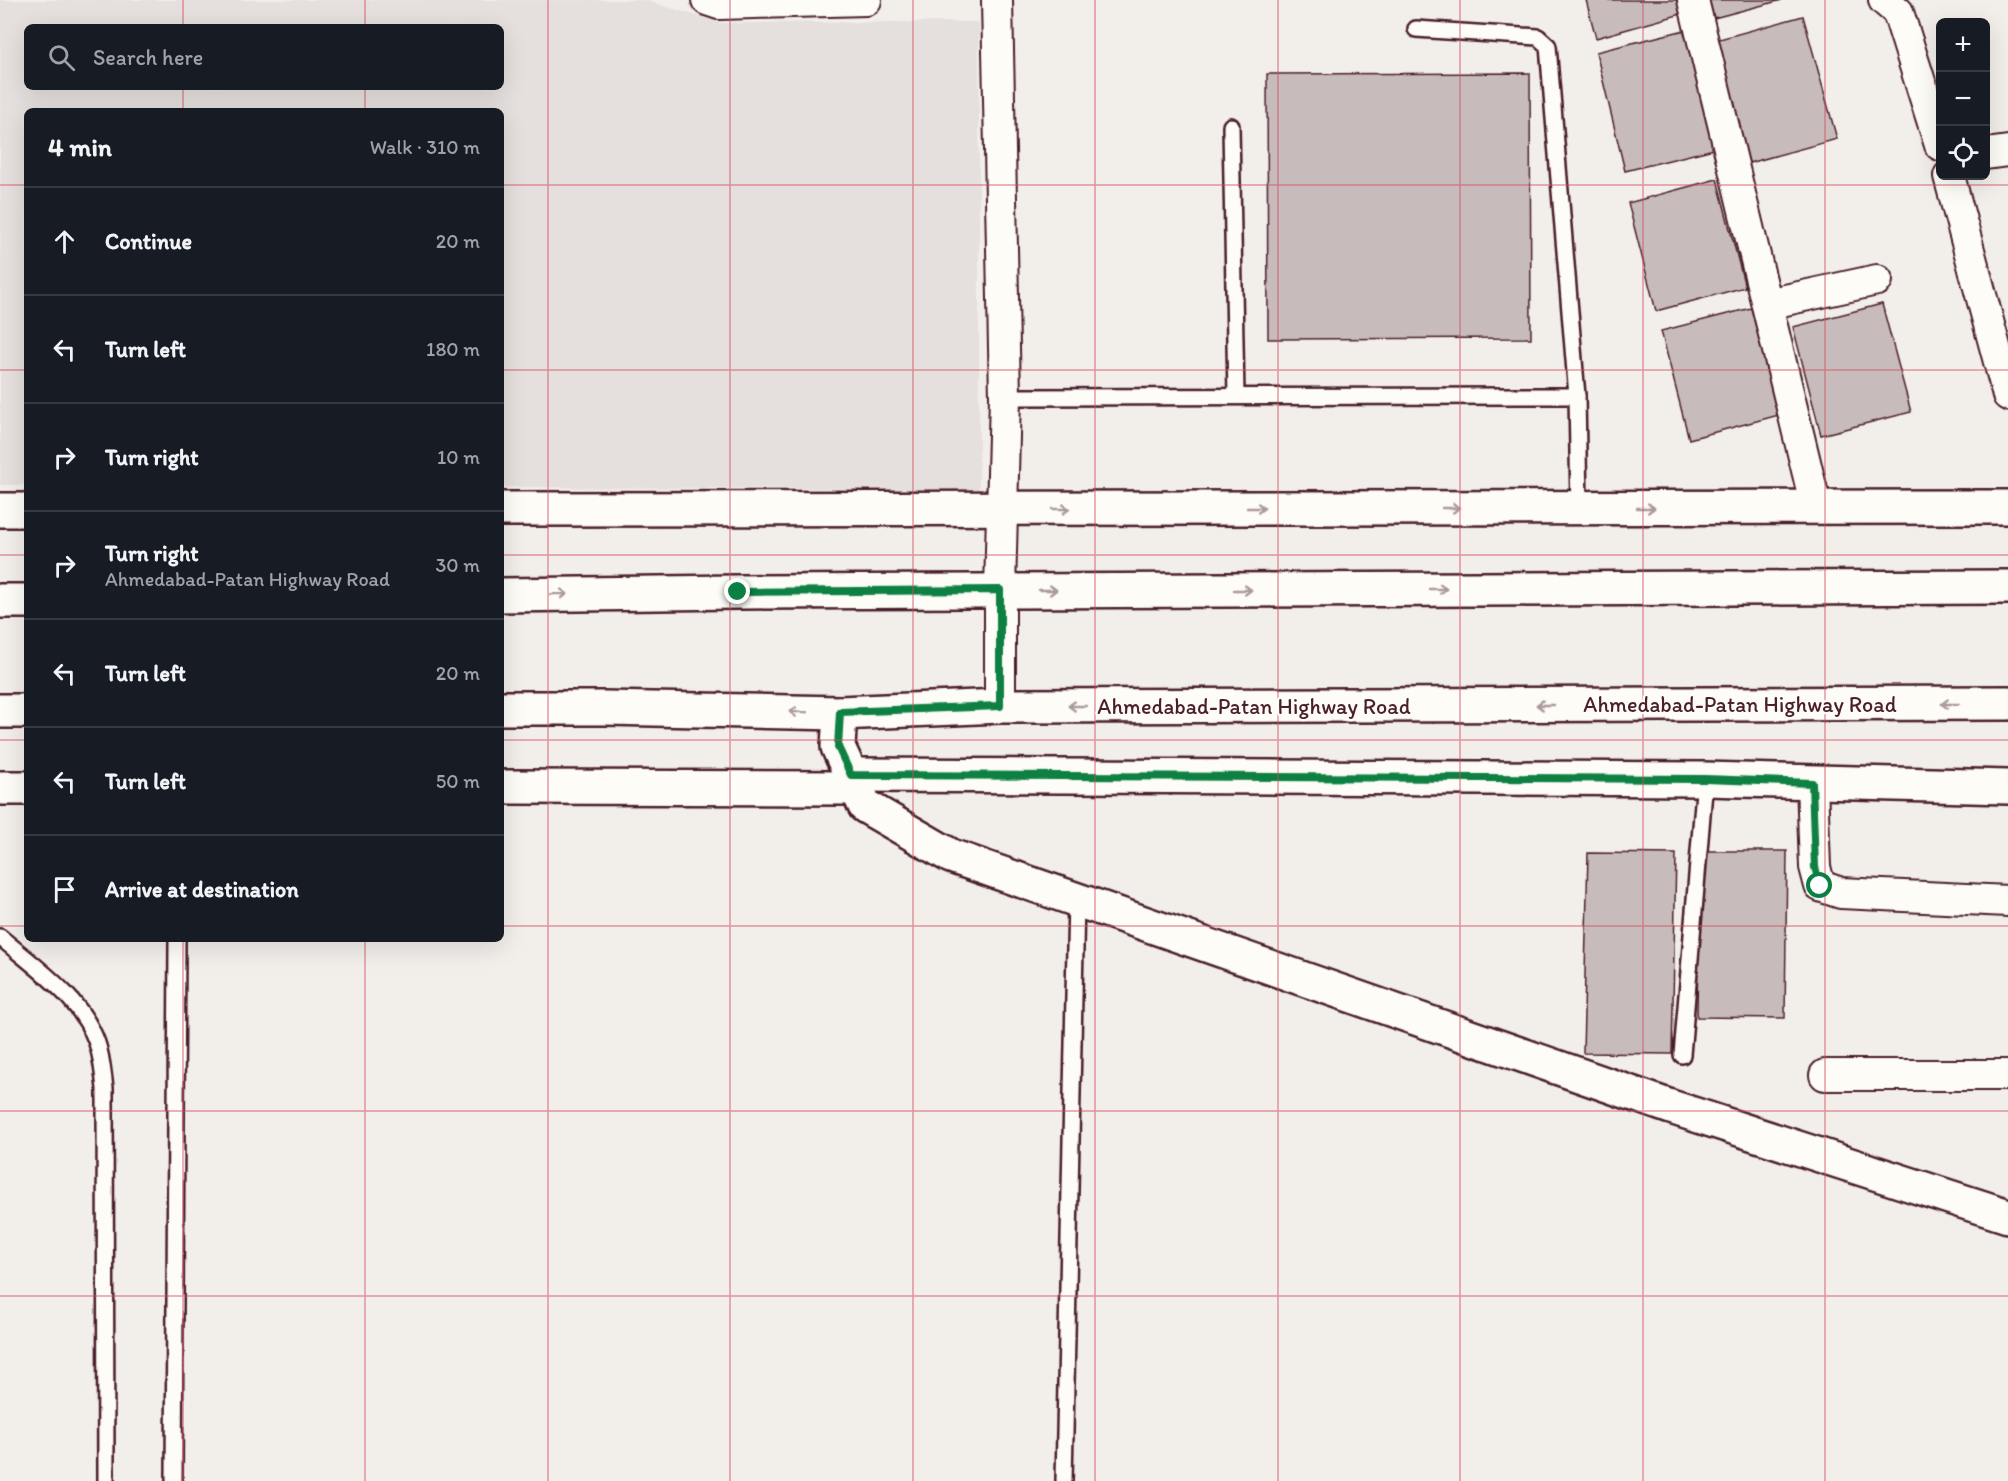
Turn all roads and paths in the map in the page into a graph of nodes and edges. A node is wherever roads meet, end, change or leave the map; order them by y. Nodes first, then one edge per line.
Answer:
1 (707, 0) edge
2 (866, 0) edge
3 (997, 0) edge
4 (1693, 0) edge
5 (1884, 0) edge
6 (1416, 29) dead end
7 (1231, 126) dead end
8 (1936, 130) edge
9 (2008, 151) edge
10 (1990, 153) edge
11 (1950, 180) edge
12 (1877, 280) dead end
13 (1767, 304) junction
14 (1998, 312) edge
15 (2008, 395) edge
16 (1236, 396) junction
17 (1576, 396) junction
18 (1005, 397) junction
19 (1816, 507) junction
20 (2008, 507) edge
21 (1580, 508) junction
22 (504, 509) edge
23 (1002, 509) junction
24 (0, 510) edge
25 (24, 510) edge
26 (2008, 587) edge
27 (1000, 590) junction
28 (504, 595) edge
29 (0, 601) edge
30 (24, 602) edge
31 (2008, 704) edge
32 (1000, 706) junction
33 (504, 708) edge
34 (0, 711) edge
35 (24, 711) edge
36 (840, 712) junction
37 (1705, 779) junction
38 (854, 781) junction
39 (1812, 783) junction
40 (504, 787) edge
41 (2008, 787) edge
42 (0, 788) edge
43 (24, 788) edge
44 (1076, 900) junction
45 (2008, 901) edge
46 (0, 937) edge
47 (177, 942) edge
48 (1682, 1055) dead end
49 (1825, 1075) dead end
50 (2008, 1075) edge
51 (2008, 1216) edge
52 (106, 1481) edge
53 (174, 1481) edge
54 (1064, 1481) edge

1 - 2 street
3 - 18 street
4 - 13 street
5 - 8 street
6 - 17 lane
7 - 16 lane
9 - 10 street
11 - 14 street
12 - 13 street
13 - 19 street
14 - 15 street
16 - 17 lane
16 - 18 lane
17 - 21 lane
18 - 23 street
19 - 20 street
21 -> 19 street
23 -> 21 street
22 - 23 street
23 - 27 street
24 - 25 street
27 -> 26 street
28 -> 27 street
27 - 32 street
29 - 30 street
31 -> 32 street, Ahmedabad-Patan Highway Road
32 - 36 street, Ahmedabad-Patan Highway Road
36 -> 33 street, Ahmedabad-Patan Highway Road
34 - 35 street
36 - 38 street
37 - 38 street
37 - 39 street
37 - 48 lane
38 - 40 street
38 - 44 street
39 - 41 street
39 - 45 street
42 - 43 street
44 - 51 street
44 - 54 lane
46 - 52 lane
47 - 53 lane
49 - 50 street

